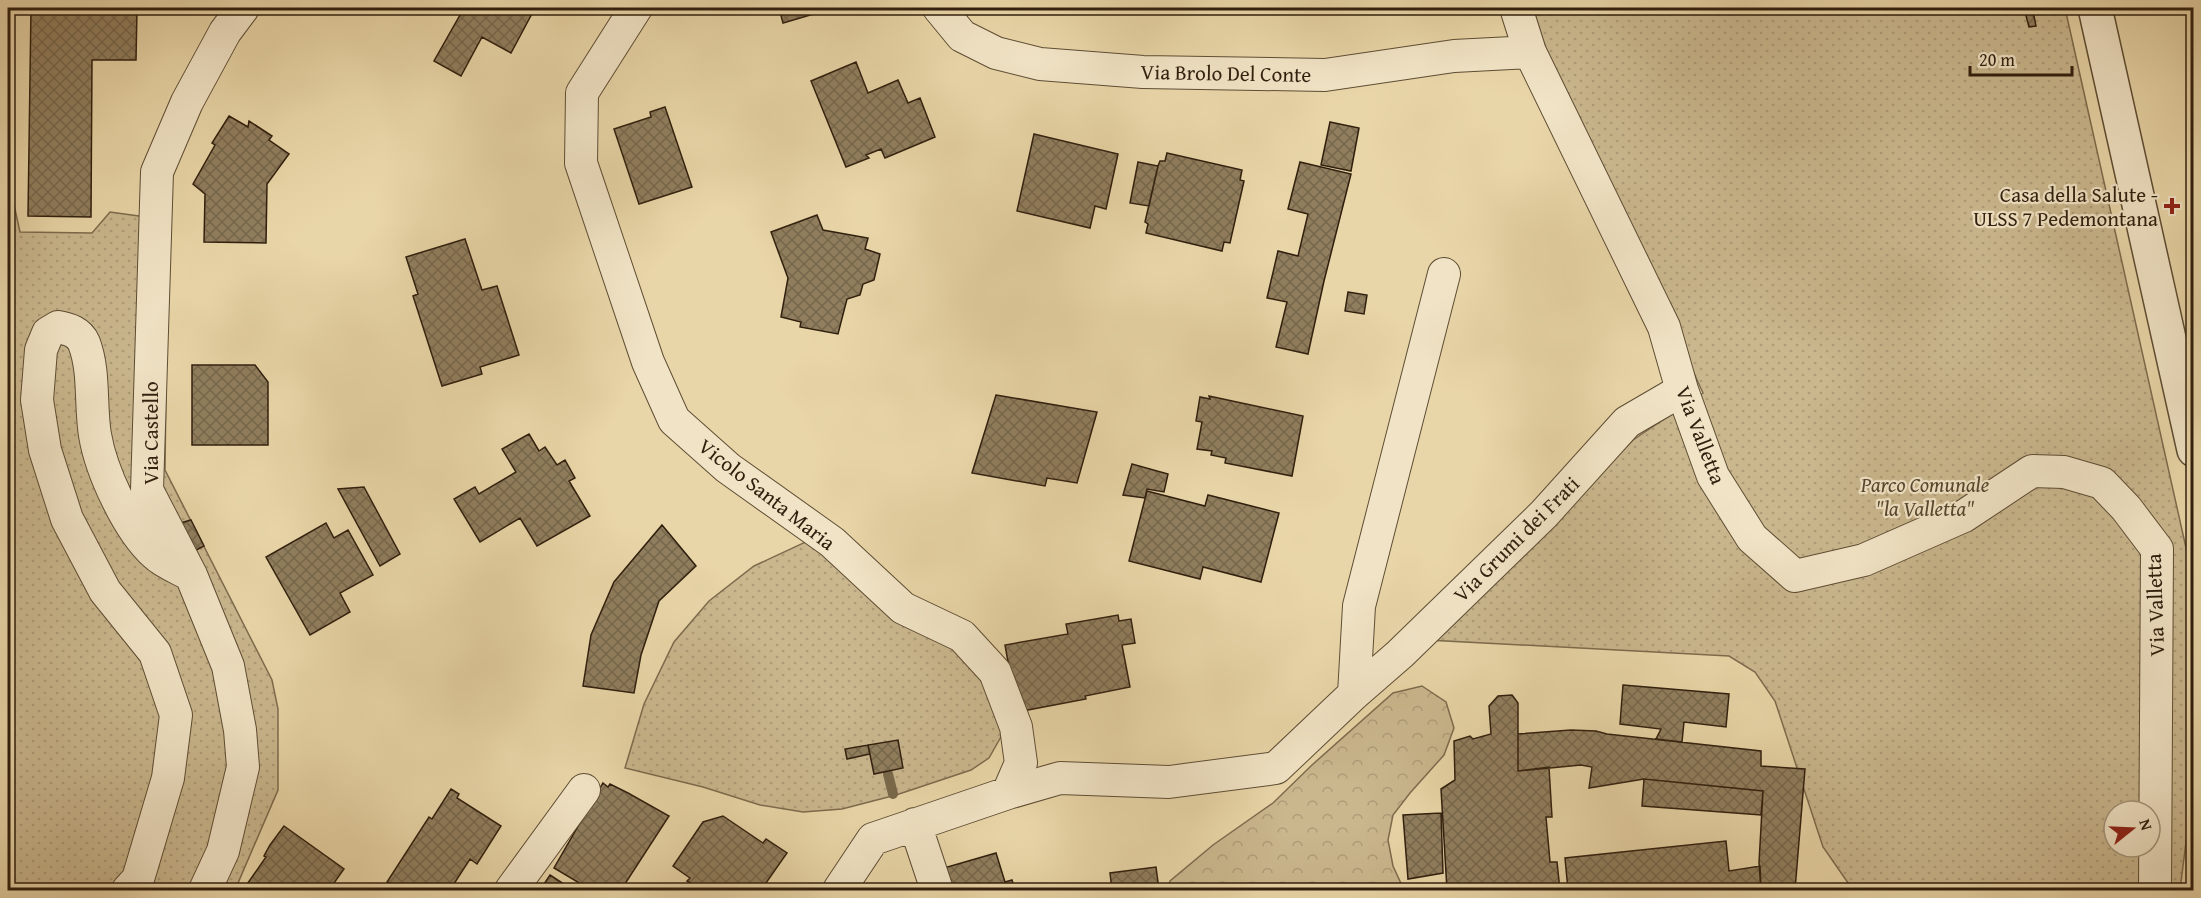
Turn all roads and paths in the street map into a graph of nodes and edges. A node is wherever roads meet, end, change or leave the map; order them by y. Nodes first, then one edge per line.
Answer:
1 (243, 8) edge
2 (636, 8) edge
3 (939, 8) edge
4 (1516, 8) edge
5 (2095, 8) edge
6 (1530, 52) junction
7 (1444, 274) dead end
8 (1682, 390) junction
9 (2193, 450) edge
10 (191, 575) junction
11 (1354, 694) junction
12 (584, 790) dead end
13 (1008, 793) junction
14 (915, 824) junction
15 (128, 891) edge
16 (205, 891) edge
17 (511, 891) edge
18 (839, 891) edge
19 (937, 891) edge
20 (2155, 891) edge

1 - 10 street, Via Castello
2 - 13 street, Vicolo Santa Maria
3 - 6 street, Via Brolo Del Conte
4 - 6 street, Via Valletta
5 - 9 street
6 - 8 street, Via Valletta
7 - 11 street
8 - 11 street, Via Grumi dei Frati
8 - 20 street, Via Valletta
10 - 15 street
10 - 16 street, Via Castello
11 - 13 street, Via Grumi dei Frati
12 - 17 street
13 - 14 street, Via Grumi dei Frati
14 - 18 street, Via Grumi dei Frati
14 - 19 street

